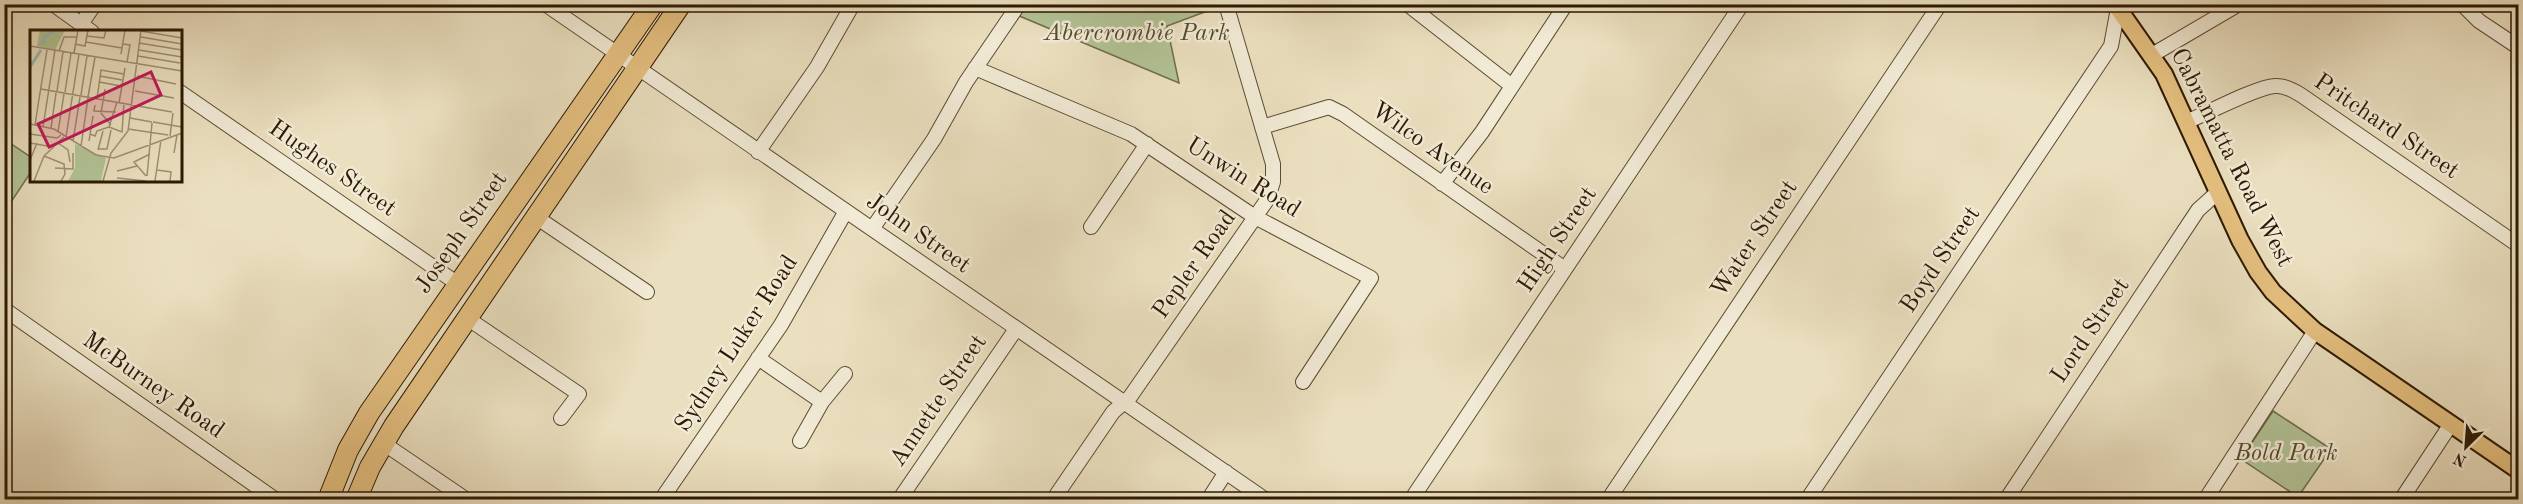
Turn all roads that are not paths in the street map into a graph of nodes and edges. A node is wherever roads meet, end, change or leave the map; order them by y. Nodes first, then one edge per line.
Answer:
1 (53, 4) edge
2 (95, 4) edge
3 (545, 4) edge
4 (653, 4) edge
5 (681, 4) edge
6 (853, 4) edge
7 (1019, 4) edge
8 (1226, 4) edge
9 (1407, 4) edge
10 (1566, 4) edge
11 (1742, 4) edge
12 (1940, 4) edge
13 (2239, 4) edge
14 (2462, 4) edge
15 (2116, 6) edge
16 (87, 28) edge
17 (2141, 40) junction
18 (2111, 46) junction
19 (2518, 47) edge
20 (2152, 55) junction
21 (617, 56) junction
22 (975, 68) junction
23 (637, 70) junction
24 (1512, 86) junction
25 (182, 93) edge
26 (2186, 122) junction
27 (1262, 127) junction
28 (1147, 144) junction
29 (758, 152) junction
30 (1442, 184) junction
31 (2218, 192) junction
32 (846, 211) junction
33 (536, 217) junction
34 (1255, 217) junction
35 (1091, 227) dead end
36 (872, 229) junction
37 (2518, 245) edge
38 (1565, 269) junction
39 (458, 284) junction
40 (647, 292) dead end
41 (4, 309) edge
42 (467, 318) junction
43 (1016, 329) junction
44 (2315, 331) junction
45 (758, 358) junction
46 (845, 374) dead end
47 (1303, 382) dead end
48 (822, 402) junction
49 (1124, 403) junction
50 (561, 418) dead end
51 (2451, 424) junction
52 (800, 441) dead end
53 (383, 443) junction
54 (2518, 470) edge
55 (1226, 472) junction
56 (662, 499) edge
57 (276, 500) edge
58 (328, 500) edge
59 (356, 500) edge
60 (467, 500) edge
61 (899, 500) edge
62 (1053, 500) edge
63 (1208, 500) edge
64 (1266, 500) edge
65 (1411, 500) edge
66 (1608, 500) edge
67 (1807, 500) edge
68 (2006, 500) edge
69 (2205, 500) edge
70 (2401, 500) edge

1 - 16 street
2 - 16 street
3 - 21 street, John Street
4 - 21 highway, Joseph Street
5 - 23 highway
6 - 29 street
7 - 22 street
8 - 27 street, Pepler Road
9 - 24 street
10 - 24 street
11 - 38 street, High Street
12 - 66 street, Water Street
13 - 20 street
14 - 19 street
15 - 17 main road, Cabramatta Road West
15 - 18 street, Boyd Street
17 - 18 street
17 - 20 main road, Cabramatta Road West
18 - 67 street, Boyd Street
20 - 26 main road, Cabramatta Road West
21 - 23 street, John Street
21 - 39 highway, Joseph Street
22 - 28 street, Unwin Road
22 - 36 street
23 - 29 street, John Street
23 - 33 highway
24 - 30 street
25 - 39 street, Hughes Street
26 - 31 main road, Cabramatta Road West
26 - 37 street, Pritchard Street
27 - 30 street, Wilco Avenue
27 - 34 street, Pepler Road
28 - 34 street, Unwin Road
28 - 35 street
29 - 32 street, John Street
30 - 38 street, Wilco Avenue
31 - 44 main road, Cabramatta Road West
31 - 68 street, Lord Street
32 - 36 street, John Street
32 - 45 street, Sydney Luker Road
33 - 40 street
33 - 42 highway
34 - 47 street, Unwin Road
34 - 49 street, Pepler Road
36 - 43 street, John Street
38 - 65 street, High Street
39 - 58 highway, Joseph Street
41 - 57 street, McBurney Road
42 - 50 street
42 - 53 highway
43 - 49 street, John Street
43 - 61 street, Annette Street
44 - 51 main road, Cabramatta Road West
44 - 69 street
45 - 48 street
45 - 56 street, Sydney Luker Road
46 - 48 street
48 - 52 street
49 - 55 street, John Street
49 - 62 street, Pepler Road
51 - 54 main road, Cabramatta Road West
51 - 70 street
53 - 59 highway
53 - 60 street
55 - 63 street
55 - 64 street, John Street

